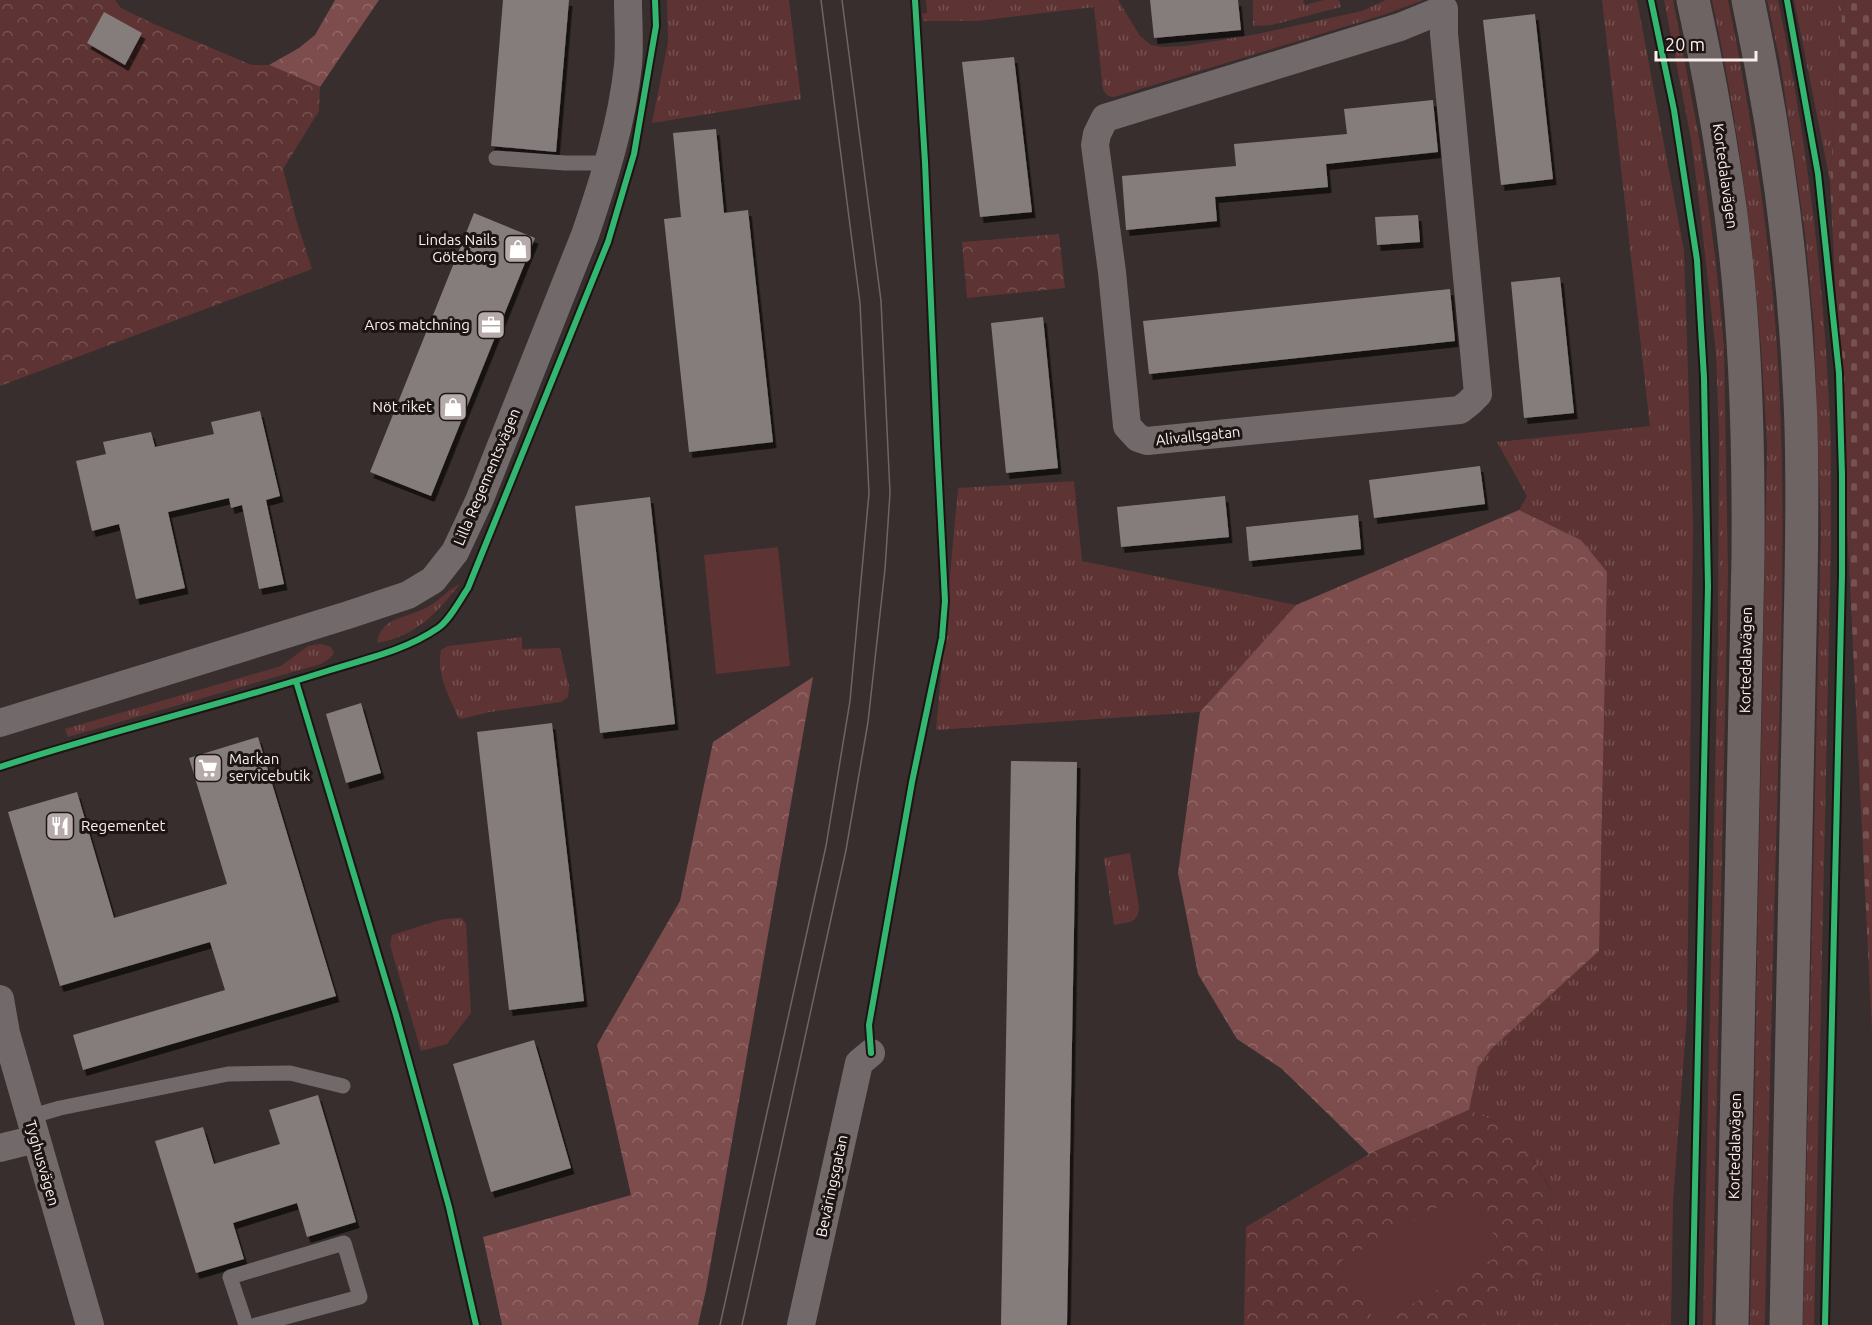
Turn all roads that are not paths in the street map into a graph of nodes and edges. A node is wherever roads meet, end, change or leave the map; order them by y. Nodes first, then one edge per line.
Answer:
1 (628, 0) edge
2 (1693, 0) edge
3 (1748, 0) edge
4 (1449, 4) edge
5 (496, 158) dead end
6 (608, 163) junction
7 (0, 723) edge
8 (0, 999) edge
9 (871, 1053) dead end
10 (343, 1086) dead end
11 (32, 1128) junction
12 (0, 1148) edge
13 (90, 1325) edge
14 (246, 1325) edge
15 (256, 1325) edge
16 (801, 1325) edge
17 (1731, 1325) edge
18 (1786, 1325) edge

1 - 6 street, Lilla Regementsvägen
2 - 17 main road, Kortedalavägen
3 - 18 main road
4 - 4 street, Alivallsgatan
5 - 6 lane
6 - 7 street, Lilla Regementsvägen
8 - 11 street, Tyghusvägen
9 - 16 street, Beväringsgatan
10 - 11 lane
11 - 12 street
11 - 13 street, Tyghusvägen
14 - 15 lane

